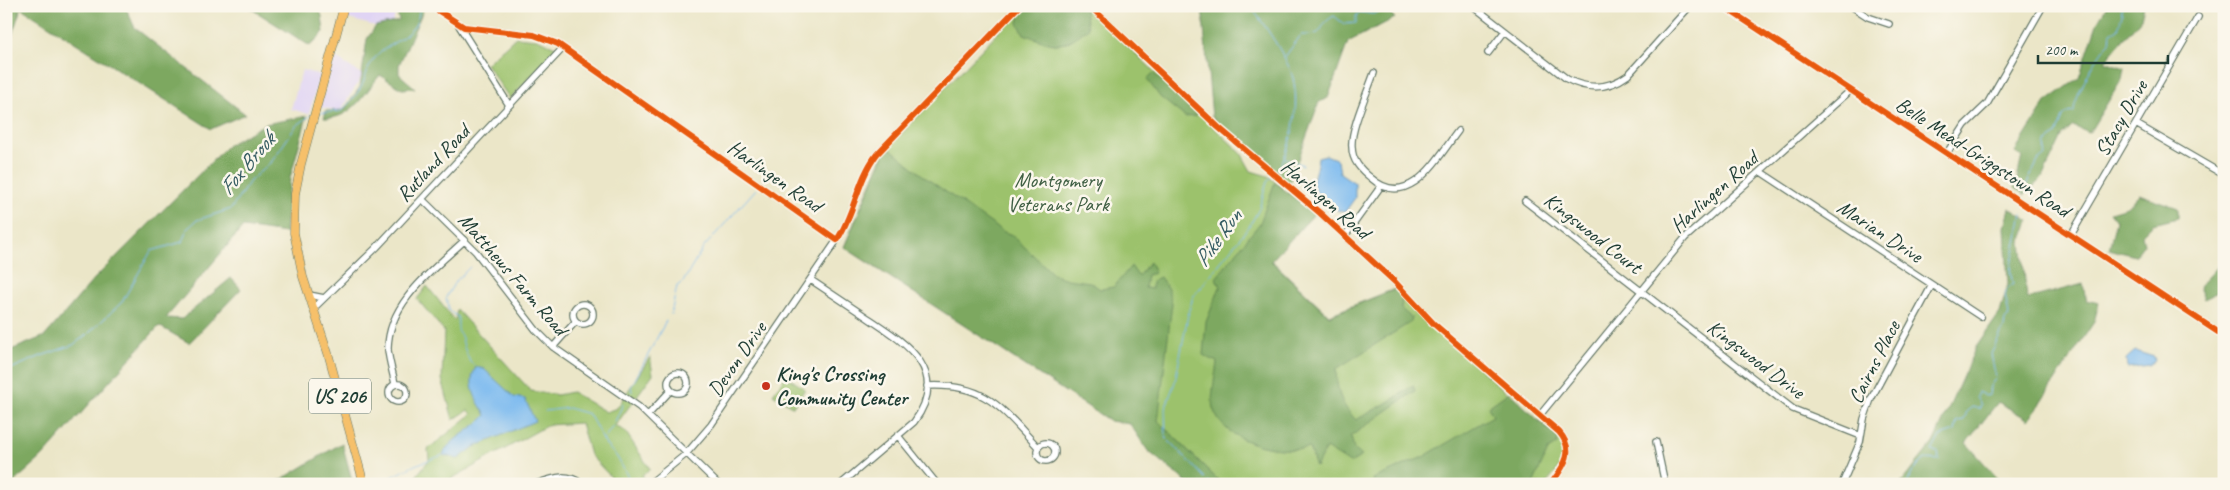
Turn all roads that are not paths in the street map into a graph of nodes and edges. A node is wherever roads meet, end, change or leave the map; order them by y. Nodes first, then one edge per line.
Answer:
1 (344, 6) edge
2 (431, 6) edge
3 (1019, 6) edge
4 (1090, 6) edge
5 (1473, 6) edge
6 (1690, 6) edge
7 (1724, 6) edge
8 (1851, 6) edge
9 (2043, 6) edge
10 (2198, 17) dead end
11 (458, 24) junction
12 (1889, 24) dead end
13 (1505, 31) junction
14 (563, 48) junction
15 (1488, 54) dead end
16 (1374, 74) dead end
17 (1851, 90) junction
18 (509, 105) junction
19 (2136, 124) junction
20 (1458, 131) dead end
21 (1947, 153) junction
22 (1761, 172) junction
23 (2224, 175) edge
24 (1381, 186) junction
25 (422, 199) junction
26 (1525, 201) dead end
27 (2071, 235) junction
28 (1345, 236) junction
29 (465, 240) junction
30 (837, 240) junction
31 (811, 280) junction
32 (1932, 285) junction
33 (1642, 291) junction
34 (309, 295) junction
35 (324, 298) junction
36 (314, 308) junction
37 (1981, 317) dead end
38 (576, 321) dead end
39 (2224, 336) edge
40 (553, 347) junction
41 (395, 384) dead end
42 (927, 386) junction
43 (671, 390) dead end
44 (648, 415) junction
45 (1540, 415) junction
46 (1860, 436) junction
47 (899, 437) junction
48 (1656, 442) dead end
49 (1038, 447) dead end
50 (686, 454) junction
51 (364, 484) edge
52 (536, 484) edge
53 (582, 484) edge
54 (649, 484) edge
55 (718, 484) edge
56 (841, 484) edge
57 (937, 484) edge
58 (1551, 484) edge
59 (1665, 484) edge
60 (1842, 484) edge

1 - 34 highway, US 206
2 - 11 street, Harlingen Road
3 - 30 street, Harlingen Road
4 - 28 street, Harlingen Road
5 - 13 street
6 - 13 street
7 - 17 street, Belle Mead-Griggstown Road
8 - 12 street
9 - 21 street
10 - 19 street, Stacy Drive
11 - 14 street, Harlingen Road
11 - 18 street
13 - 15 street
14 - 18 street, Rutland Road
14 - 30 street, Harlingen Road
16 - 24 street
17 - 21 street, Belle Mead-Griggstown Road
17 - 22 street, Harlingen Road
18 - 25 street, Rutland Road
19 - 23 street
19 - 27 street, Stacy Drive
20 - 24 street
21 - 27 street, Belle Mead-Griggstown Road
22 - 32 street, Marian Drive
22 - 33 street, Harlingen Road
24 - 28 street
25 - 29 street, Matthews Farm Road
25 - 35 street, Rutland Road
26 - 33 street, Kingswood Court
27 - 39 street, Belle Mead-Griggstown Road
28 - 45 street, Harlingen Road
29 - 40 street, Matthews Farm Road
29 - 41 street
30 - 31 street, Devon Drive
31 - 42 street
31 - 50 street, Devon Drive
32 - 37 street, Marian Drive
32 - 46 street, Cairns Place
33 - 45 street, Harlingen Road
33 - 46 street, Kingswood Drive
34 - 35 street
34 - 36 highway, US 206
35 - 36 street, Rutland Road
36 - 51 highway, US 206
38 - 40 street
40 - 44 street, Matthews Farm Road
42 - 47 street
42 - 49 street
43 - 44 street
44 - 50 street, Matthews Farm Road
45 - 58 street
46 - 60 street, Cairns Place
47 - 56 street
47 - 57 street
48 - 59 street
50 - 54 street, Devon Drive
50 - 55 street, Matthews Farm Road
52 - 53 street

